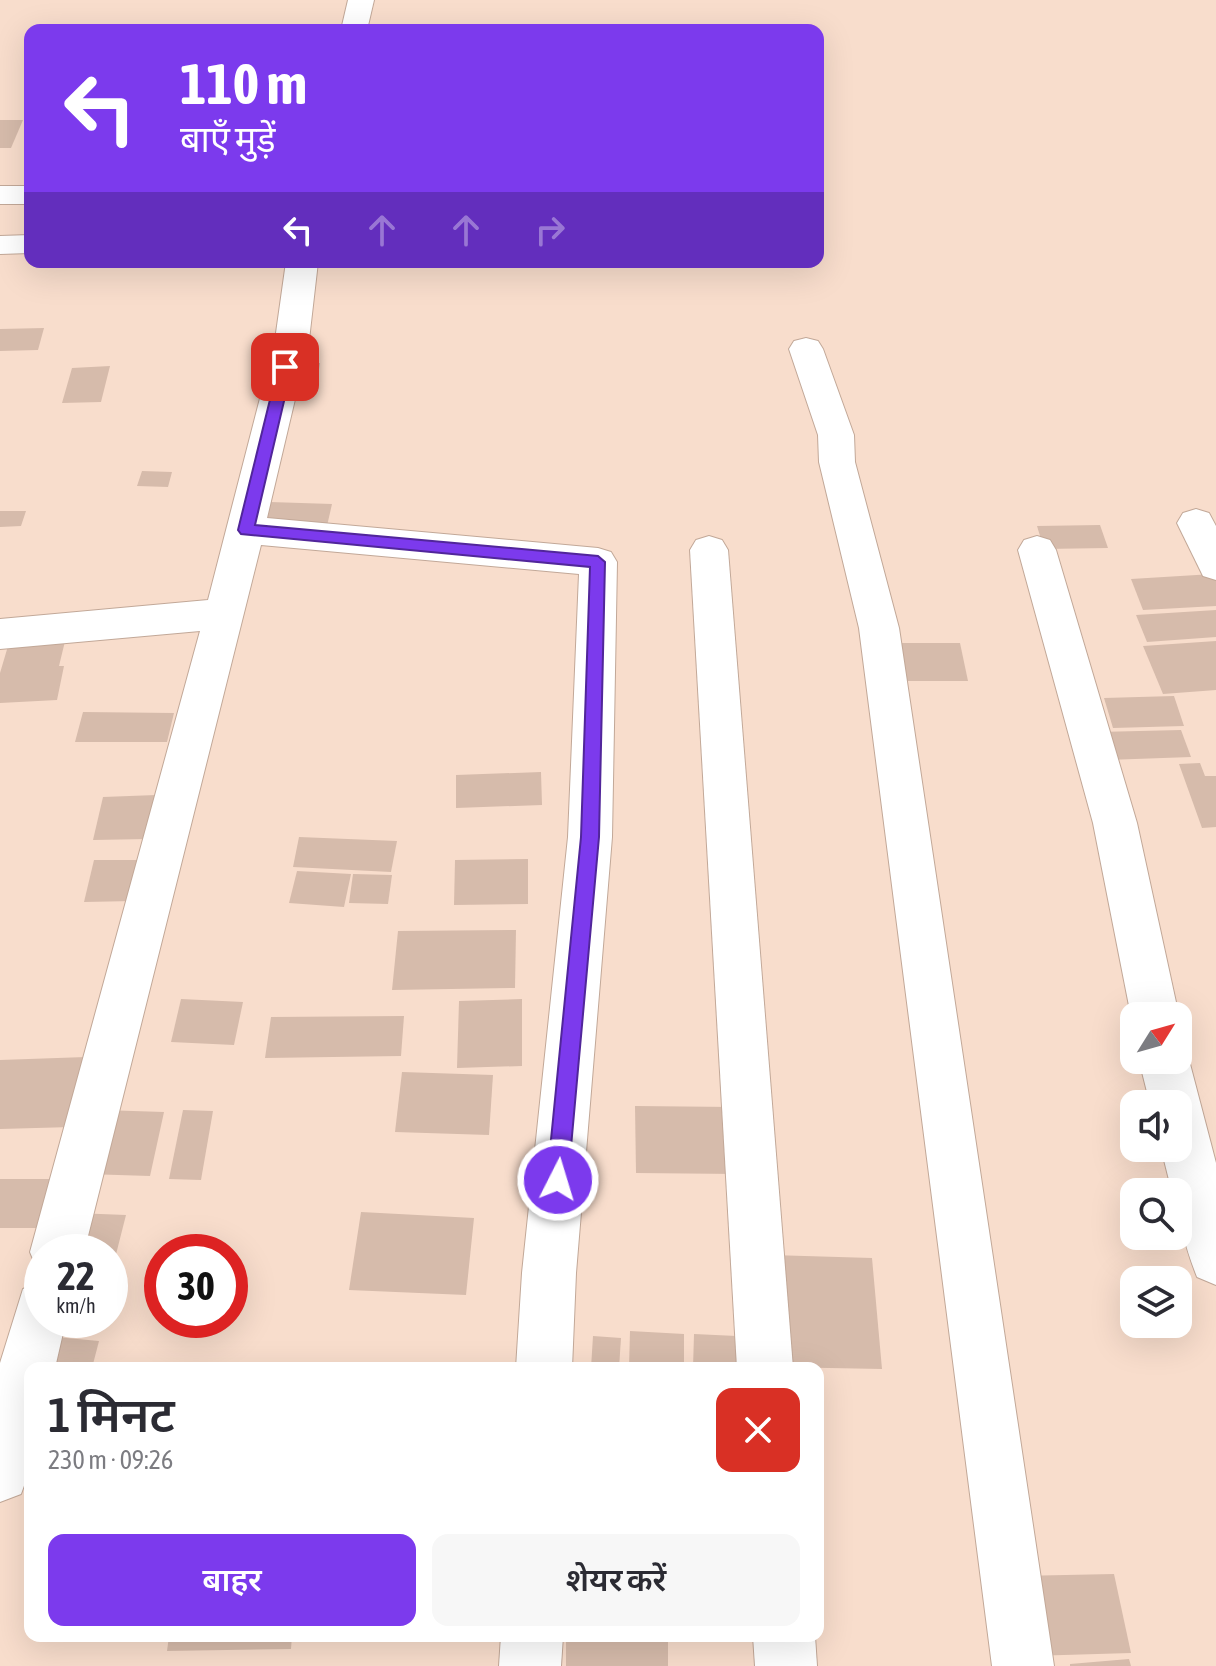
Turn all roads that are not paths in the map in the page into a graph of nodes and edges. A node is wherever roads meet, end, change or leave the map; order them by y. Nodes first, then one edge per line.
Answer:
1 (361, 0) edge
2 (355, 24) edge
3 (0, 195) edge
4 (24, 195) edge
5 (24, 244) edge
6 (0, 245) edge
7 (301, 268) edge
8 (806, 349) dead end
9 (1196, 523) dead end
10 (246, 530) junction
11 (709, 550) dead end
12 (1037, 550) dead end
13 (1216, 566) edge
14 (223, 614) junction
15 (0, 634) edge
16 (1152, 1002) edge
17 (1190, 1162) edge
18 (62, 1234) edge
19 (1216, 1258) edge
20 (34, 1338) edge
21 (28, 1362) edge
22 (544, 1362) edge
23 (765, 1362) edge
24 (24, 1379) edge
25 (0, 1473) edge
26 (532, 1642) edge
27 (784, 1642) edge
28 (530, 1666) edge
29 (786, 1666) edge
30 (1023, 1666) edge

1 - 2 street
3 - 4 street
5 - 6 street
7 - 10 street
8 - 30 street
9 - 13 street
10 - 14 street
10 - 22 street
11 - 23 street
12 - 16 street
14 - 15 street
14 - 18 street
17 - 19 street
20 - 21 street
24 - 25 street
26 - 28 street
27 - 29 street

